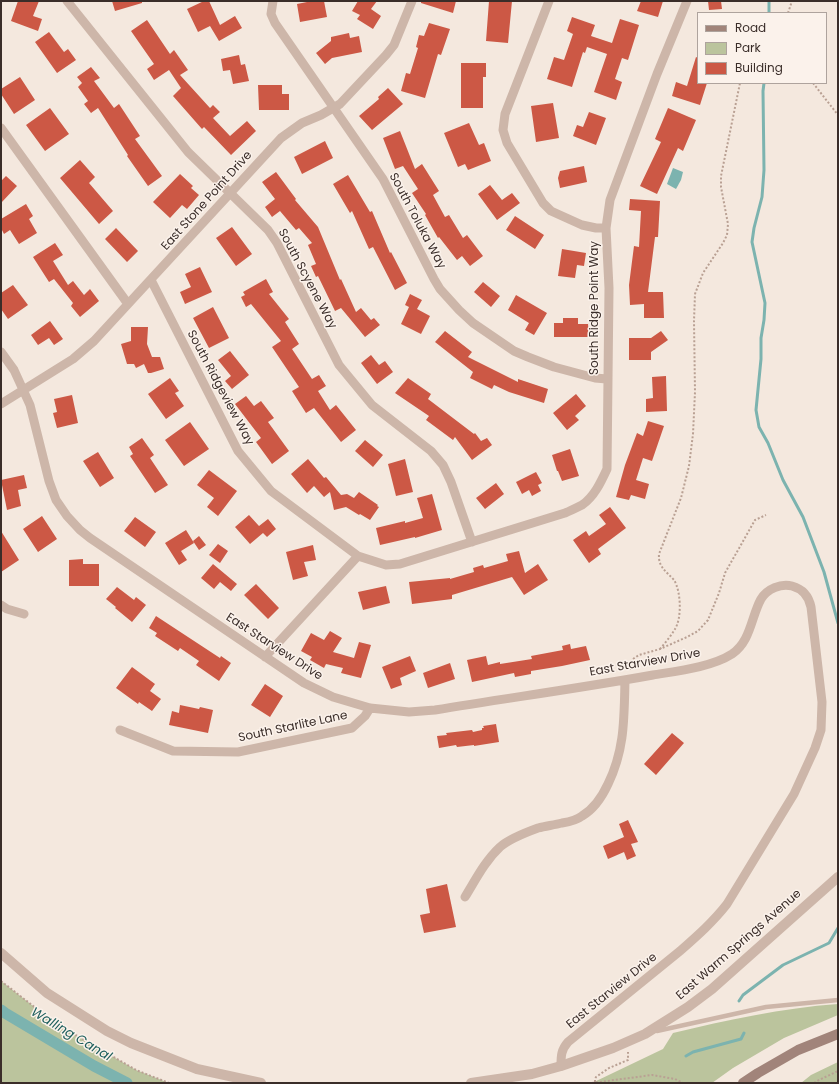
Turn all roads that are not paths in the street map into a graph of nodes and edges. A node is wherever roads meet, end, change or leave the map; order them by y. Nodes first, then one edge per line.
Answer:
1 (67, 1) edge
2 (273, 1) edge
3 (412, 1) edge
4 (549, 1) edge
5 (687, 1) edge
6 (333, 108) junction
7 (1, 128) edge
8 (229, 193) junction
9 (606, 228) junction
10 (151, 280) junction
11 (128, 304) junction
12 (1, 352) edge
13 (607, 379) junction
14 (24, 390) junction
15 (1, 404) edge
16 (472, 542) junction
17 (358, 556) junction
18 (1, 605) edge
19 (24, 614) dead end
20 (264, 657) junction
21 (628, 680) junction
22 (370, 708) junction
23 (120, 730) dead end
24 (838, 877) edge
25 (466, 897) dead end
26 (1, 953) edge
27 (838, 1000) edge
28 (645, 1034) junction
29 (838, 1034) edge
30 (561, 1066) junction
31 (261, 1083) edge
32 (471, 1083) edge
33 (743, 1083) edge

1 - 8 street, South Scyene Way
2 - 6 street, South Toluka Way
3 - 6 street, East Stone Point Drive
4 - 9 street
5 - 9 street, South Ridge Point Way
6 - 8 street, East Stone Point Drive
6 - 13 street, South Toluka Way
7 - 11 street
8 - 10 street, East Stone Point Drive
8 - 16 street, South Scyene Way
9 - 13 street, South Ridge Point Way
10 - 11 street, East Stone Point Drive
10 - 17 street, South Ridgeview Way
11 - 14 street, East Stone Point Drive
12 - 14 street, East Starview Drive
13 - 16 street, South Ridge Point Way
14 - 15 street, East Stone Point Drive
14 - 20 street, East Starview Drive
16 - 17 street, South Ridgeview Way
17 - 20 street
18 - 19 street
20 - 22 street, East Starview Drive
21 - 22 street, East Starview Drive
21 - 25 street
21 - 30 street, East Starview Drive
22 - 23 street, South Starlite Lane
24 - 28 street, East Warm Springs Avenue
26 - 31 street
27 - 28 lane
28 - 30 street, East Warm Springs Avenue
29 - 33 main road
30 - 32 street, East Warm Springs Avenue

